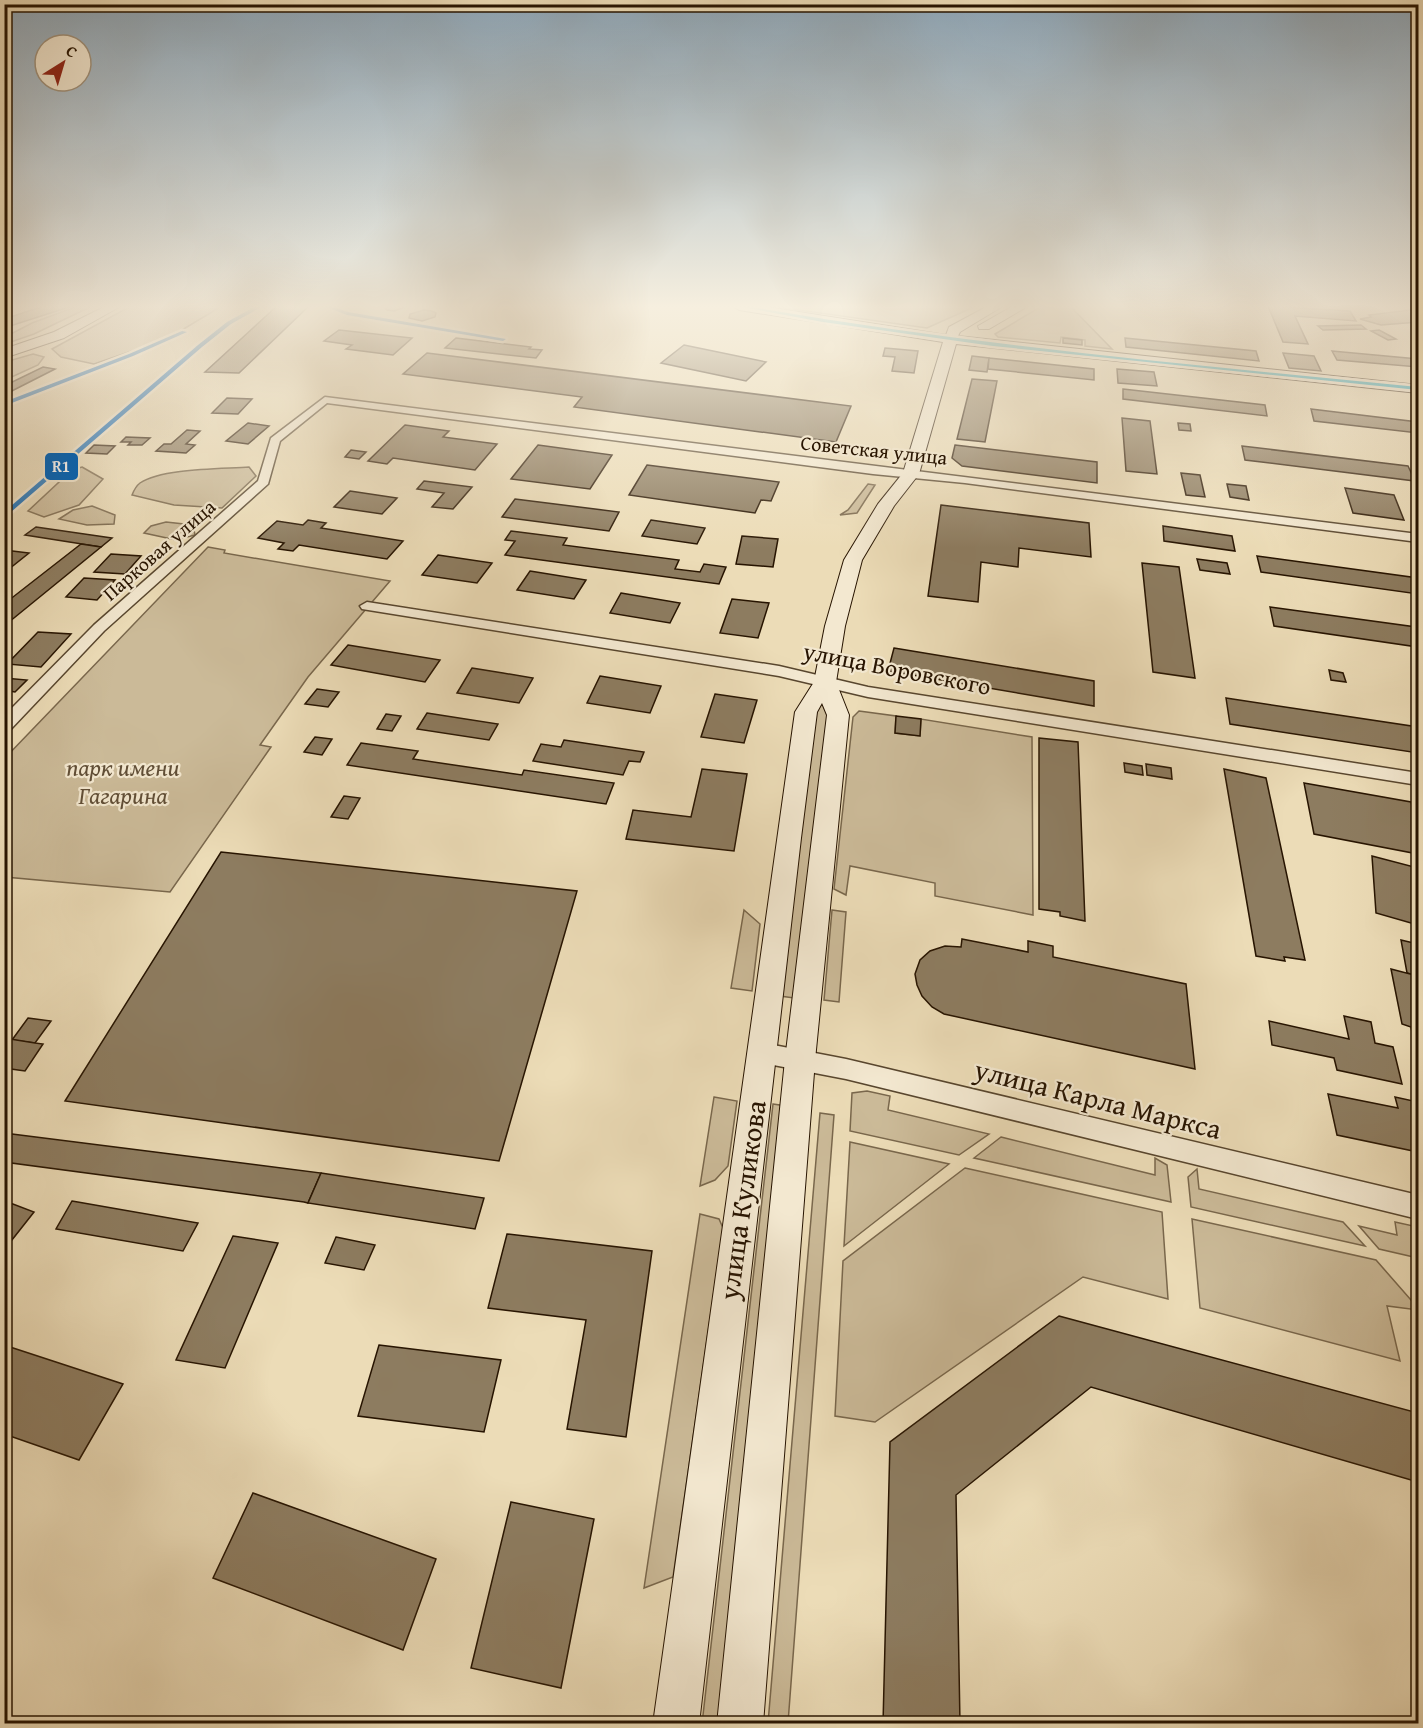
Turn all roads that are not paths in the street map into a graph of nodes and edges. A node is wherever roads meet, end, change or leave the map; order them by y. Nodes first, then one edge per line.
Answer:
1 (935, 387) edge
2 (1397, 387) edge
3 (1419, 389) edge
4 (325, 400) joint
5 (911, 474) junction
6 (1419, 538) edge
7 (368, 606) dead end
8 (825, 682) junction
9 (4, 726) edge
10 (1419, 779) edge
11 (763, 1053) junction
12 (800, 1060) junction
13 (1419, 1207) edge
14 (676, 1724) edge
15 (740, 1724) edge

1 - 5 main road, улица Куликова
2 - 3 main road
4 - 5 street, Советская улица
4 - 9 street, Парковая улица
5 - 6 street, Советская улица
5 - 8 main road, улица Куликова
7 - 8 street, улица Воровского
8 - 10 street, улица Воровского
8 - 11 main road, улица Куликова
8 - 12 main road, улица Куликова
11 - 12 street, улица Карла Маркса
11 - 14 main road, улица Куликова
12 - 13 street, улица Карла Маркса
12 - 15 main road, улица Куликова

